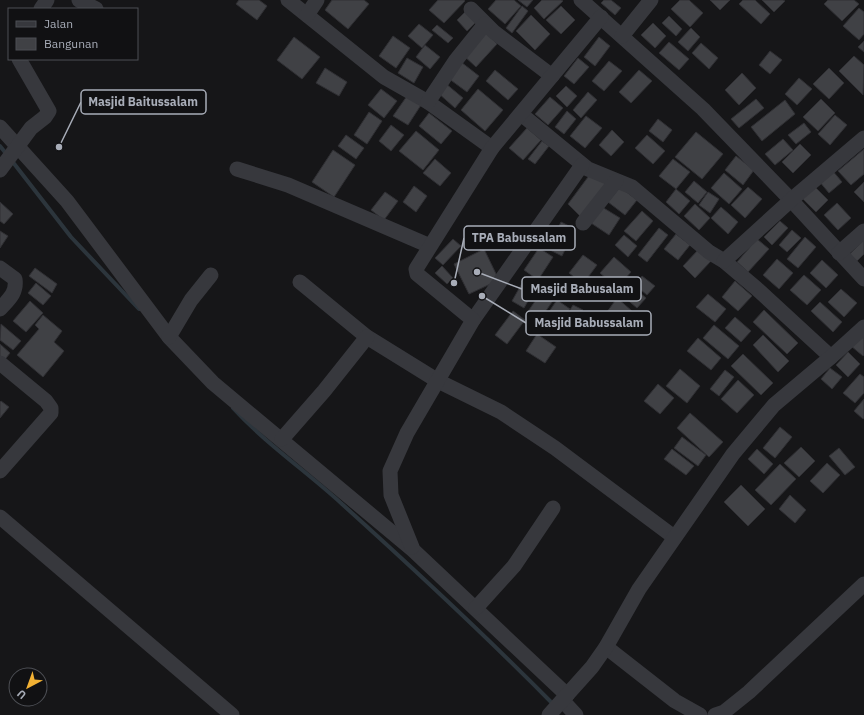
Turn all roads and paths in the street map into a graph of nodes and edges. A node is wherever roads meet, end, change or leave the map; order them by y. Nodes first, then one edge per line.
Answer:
1 (79, 0) edge
2 (288, 0) edge
3 (317, 0) edge
4 (581, 0) edge
5 (651, 0) edge
6 (94, 8) edge
7 (471, 9) dead end
8 (308, 15) junction
9 (601, 17) junction
10 (486, 24) junction
11 (622, 36) junction
12 (20, 60) edge
13 (552, 76) junction
14 (428, 102) junction
15 (521, 114) junction
16 (0, 127) edge
17 (864, 138) edge
18 (492, 148) junction
19 (7, 158) edge
20 (585, 167) junction
21 (237, 170) dead end
22 (616, 181) junction
23 (791, 200) junction
24 (583, 223) dead end
25 (864, 231) edge
26 (430, 246) junction
27 (839, 253) junction
28 (724, 262) junction
29 (0, 268) edge
30 (211, 275) dead end
31 (864, 279) edge
32 (300, 282) dead end
33 (0, 309) edge
34 (473, 320) junction
35 (864, 327) edge
36 (367, 336) junction
37 (169, 337) junction
38 (831, 357) junction
39 (0, 363) edge
40 (438, 381) junction
41 (282, 439) junction
42 (0, 471) edge
43 (554, 508) dead end
44 (0, 517) edge
45 (674, 536) junction
46 (413, 550) junction
47 (864, 584) edge
48 (476, 608) junction
49 (606, 647) junction
50 (558, 705) edge
51 (215, 710) edge
52 (232, 715) edge
53 (576, 715) edge
54 (700, 715) edge
55 (715, 715) edge

1 - 6 street
2 - 8 street
3 - 8 street
4 - 9 street
5 - 11 street
7 - 10 street
8 - 14 street
9 - 11 street
9 - 13 street
10 - 13 street
10 - 14 street
11 - 23 street
12 - 19 street
13 - 15 street
14 - 18 street
15 - 18 street
15 - 20 street
16 - 19 street
17 - 23 street
18 - 26 street
19 - 37 street
20 - 22 street
20 - 34 street
21 - 26 street
22 - 24 street
22 - 28 street
23 - 27 street
23 - 28 street
25 - 27 street
26 - 34 street
27 - 31 street
28 - 38 street
29 - 33 street
30 - 37 street
32 - 36 street
34 - 40 street
35 - 38 street
36 - 40 street
36 - 41 street
37 - 41 street
38 - 45 street
39 - 42 street
40 - 45 street
40 - 46 street
41 - 46 street
43 - 48 street
44 - 51 street
45 - 49 street
46 - 48 street
47 - 55 street
48 - 50 street
49 - 50 street
49 - 54 street
50 - 53 street
51 - 52 street

